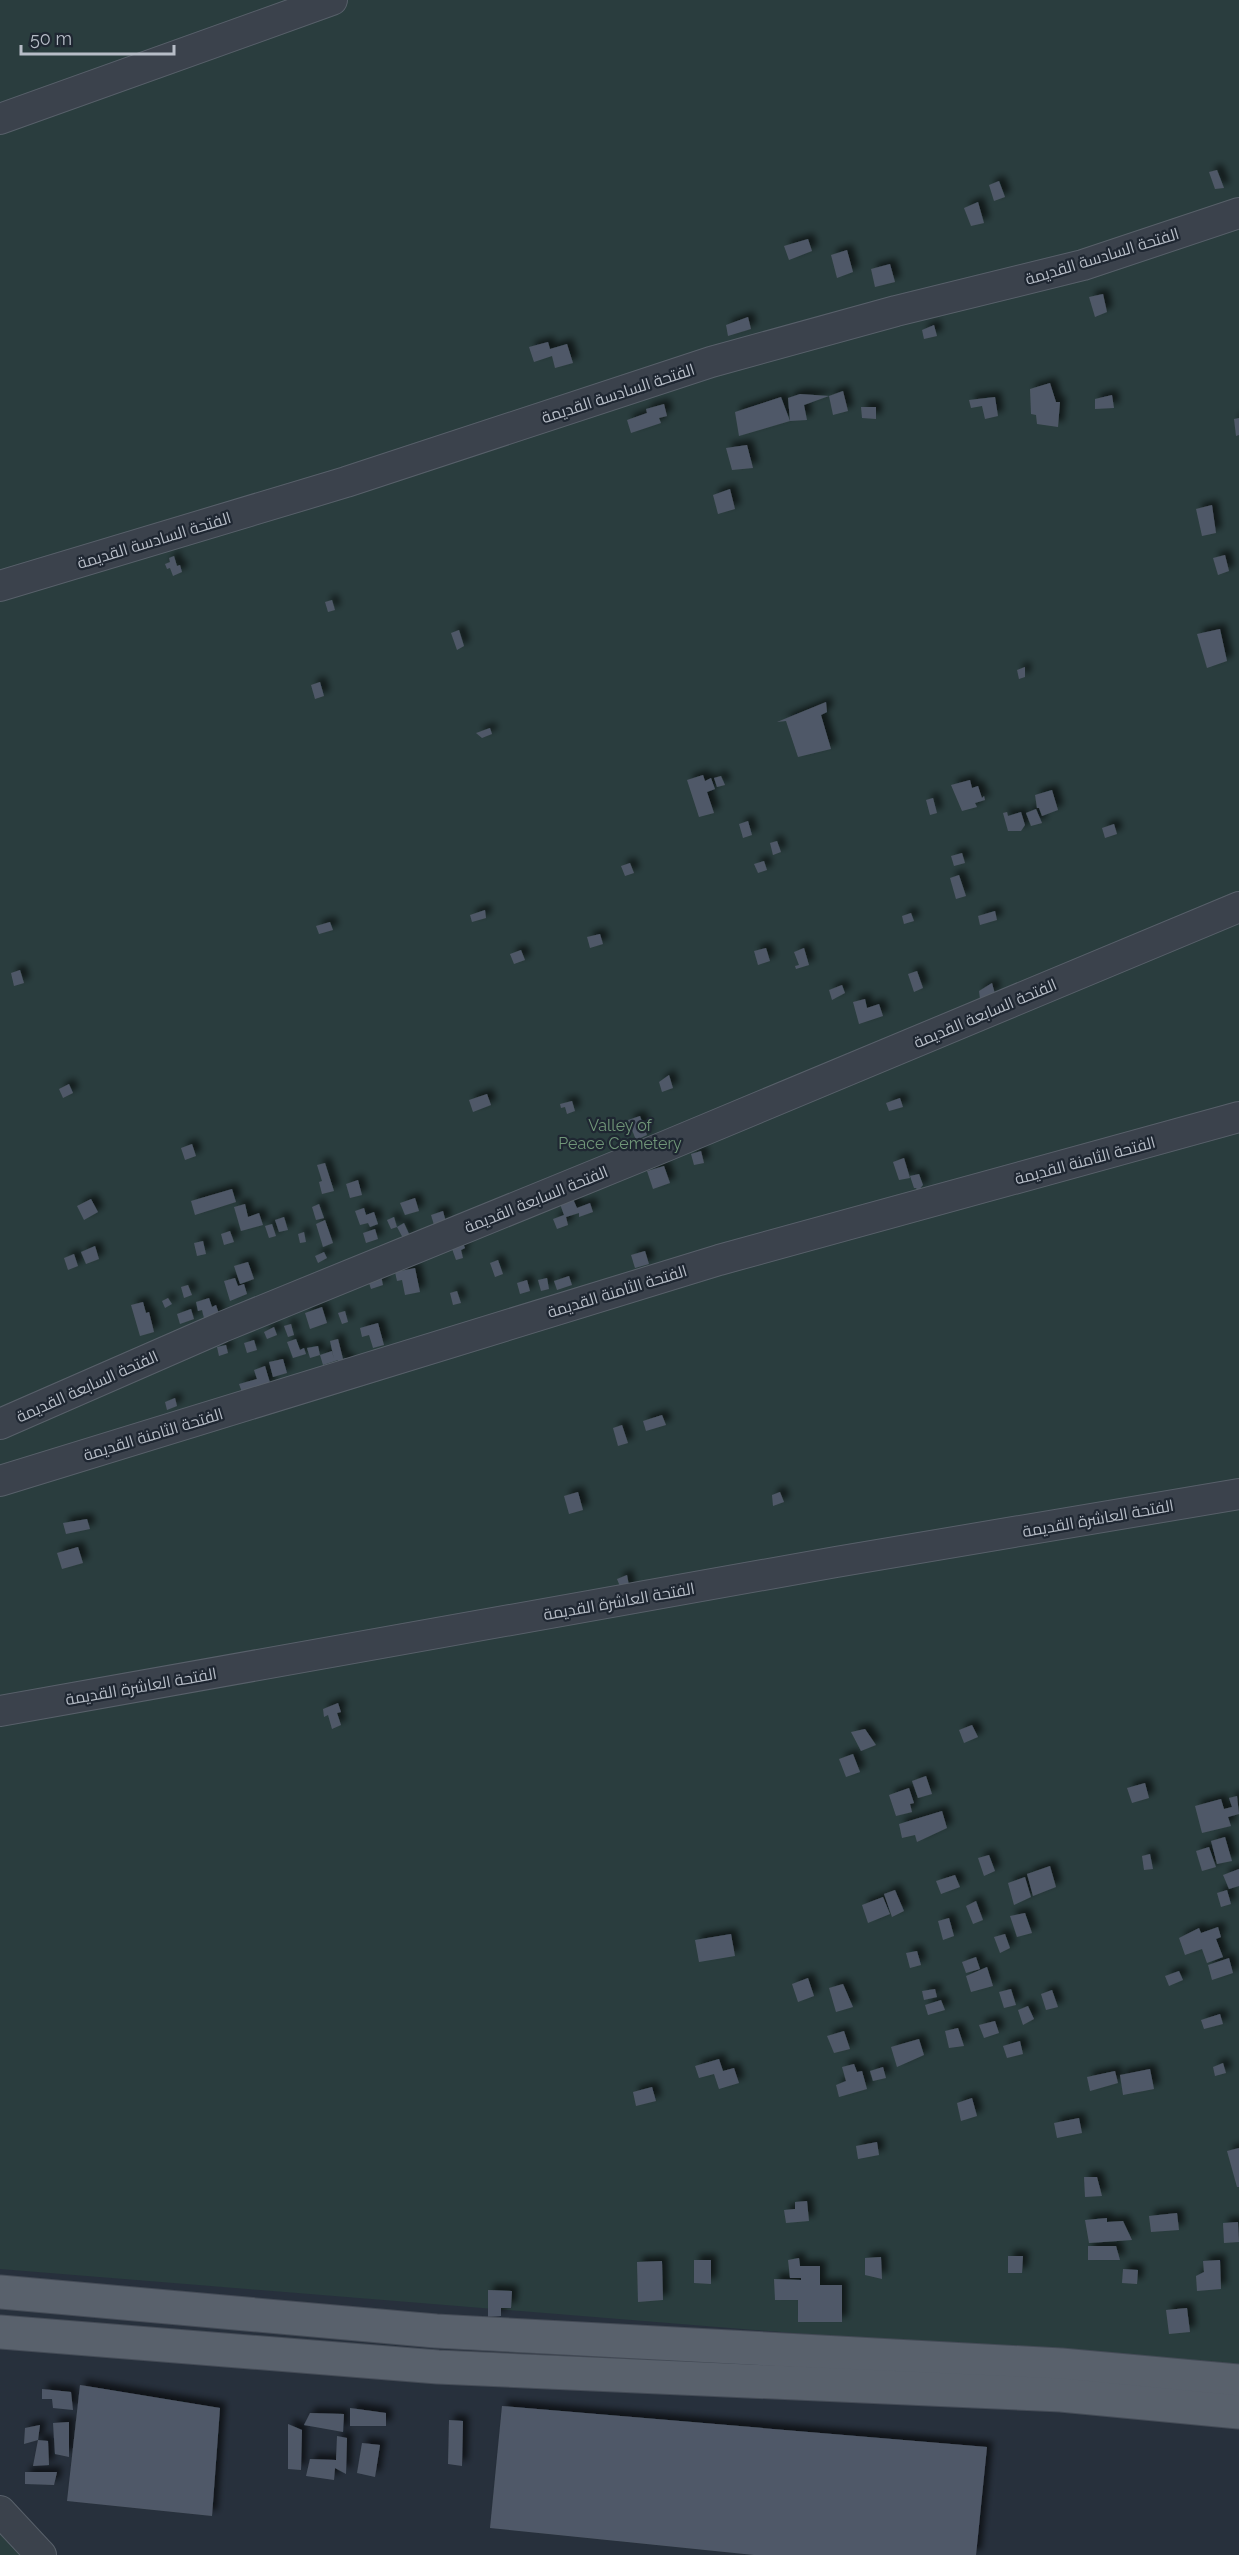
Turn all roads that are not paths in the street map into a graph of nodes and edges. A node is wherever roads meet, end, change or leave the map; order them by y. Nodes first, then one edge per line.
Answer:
1 (332, 0) edge
2 (0, 119) edge
3 (1239, 213) edge
4 (0, 586) edge
5 (1239, 907) edge
6 (1239, 1117) edge
7 (0, 1424) edge
8 (0, 1481) edge
9 (1239, 1494) edge
10 (0, 1711) edge
11 (0, 2292) edge
12 (0, 2332) edge
13 (1239, 2381) edge
14 (1239, 2412) edge
15 (0, 2511) edge
16 (41, 2555) edge

1 - 2 street
3 - 4 street, الفتحة السادسة القديمة
5 - 7 street, الفتحة السابعة القديمة
6 - 8 street, الفتحة الثامنة القديمة
9 - 10 street, الفتحة العاشرة القديمة
11 - 13 main road
12 - 14 main road
15 - 16 street

